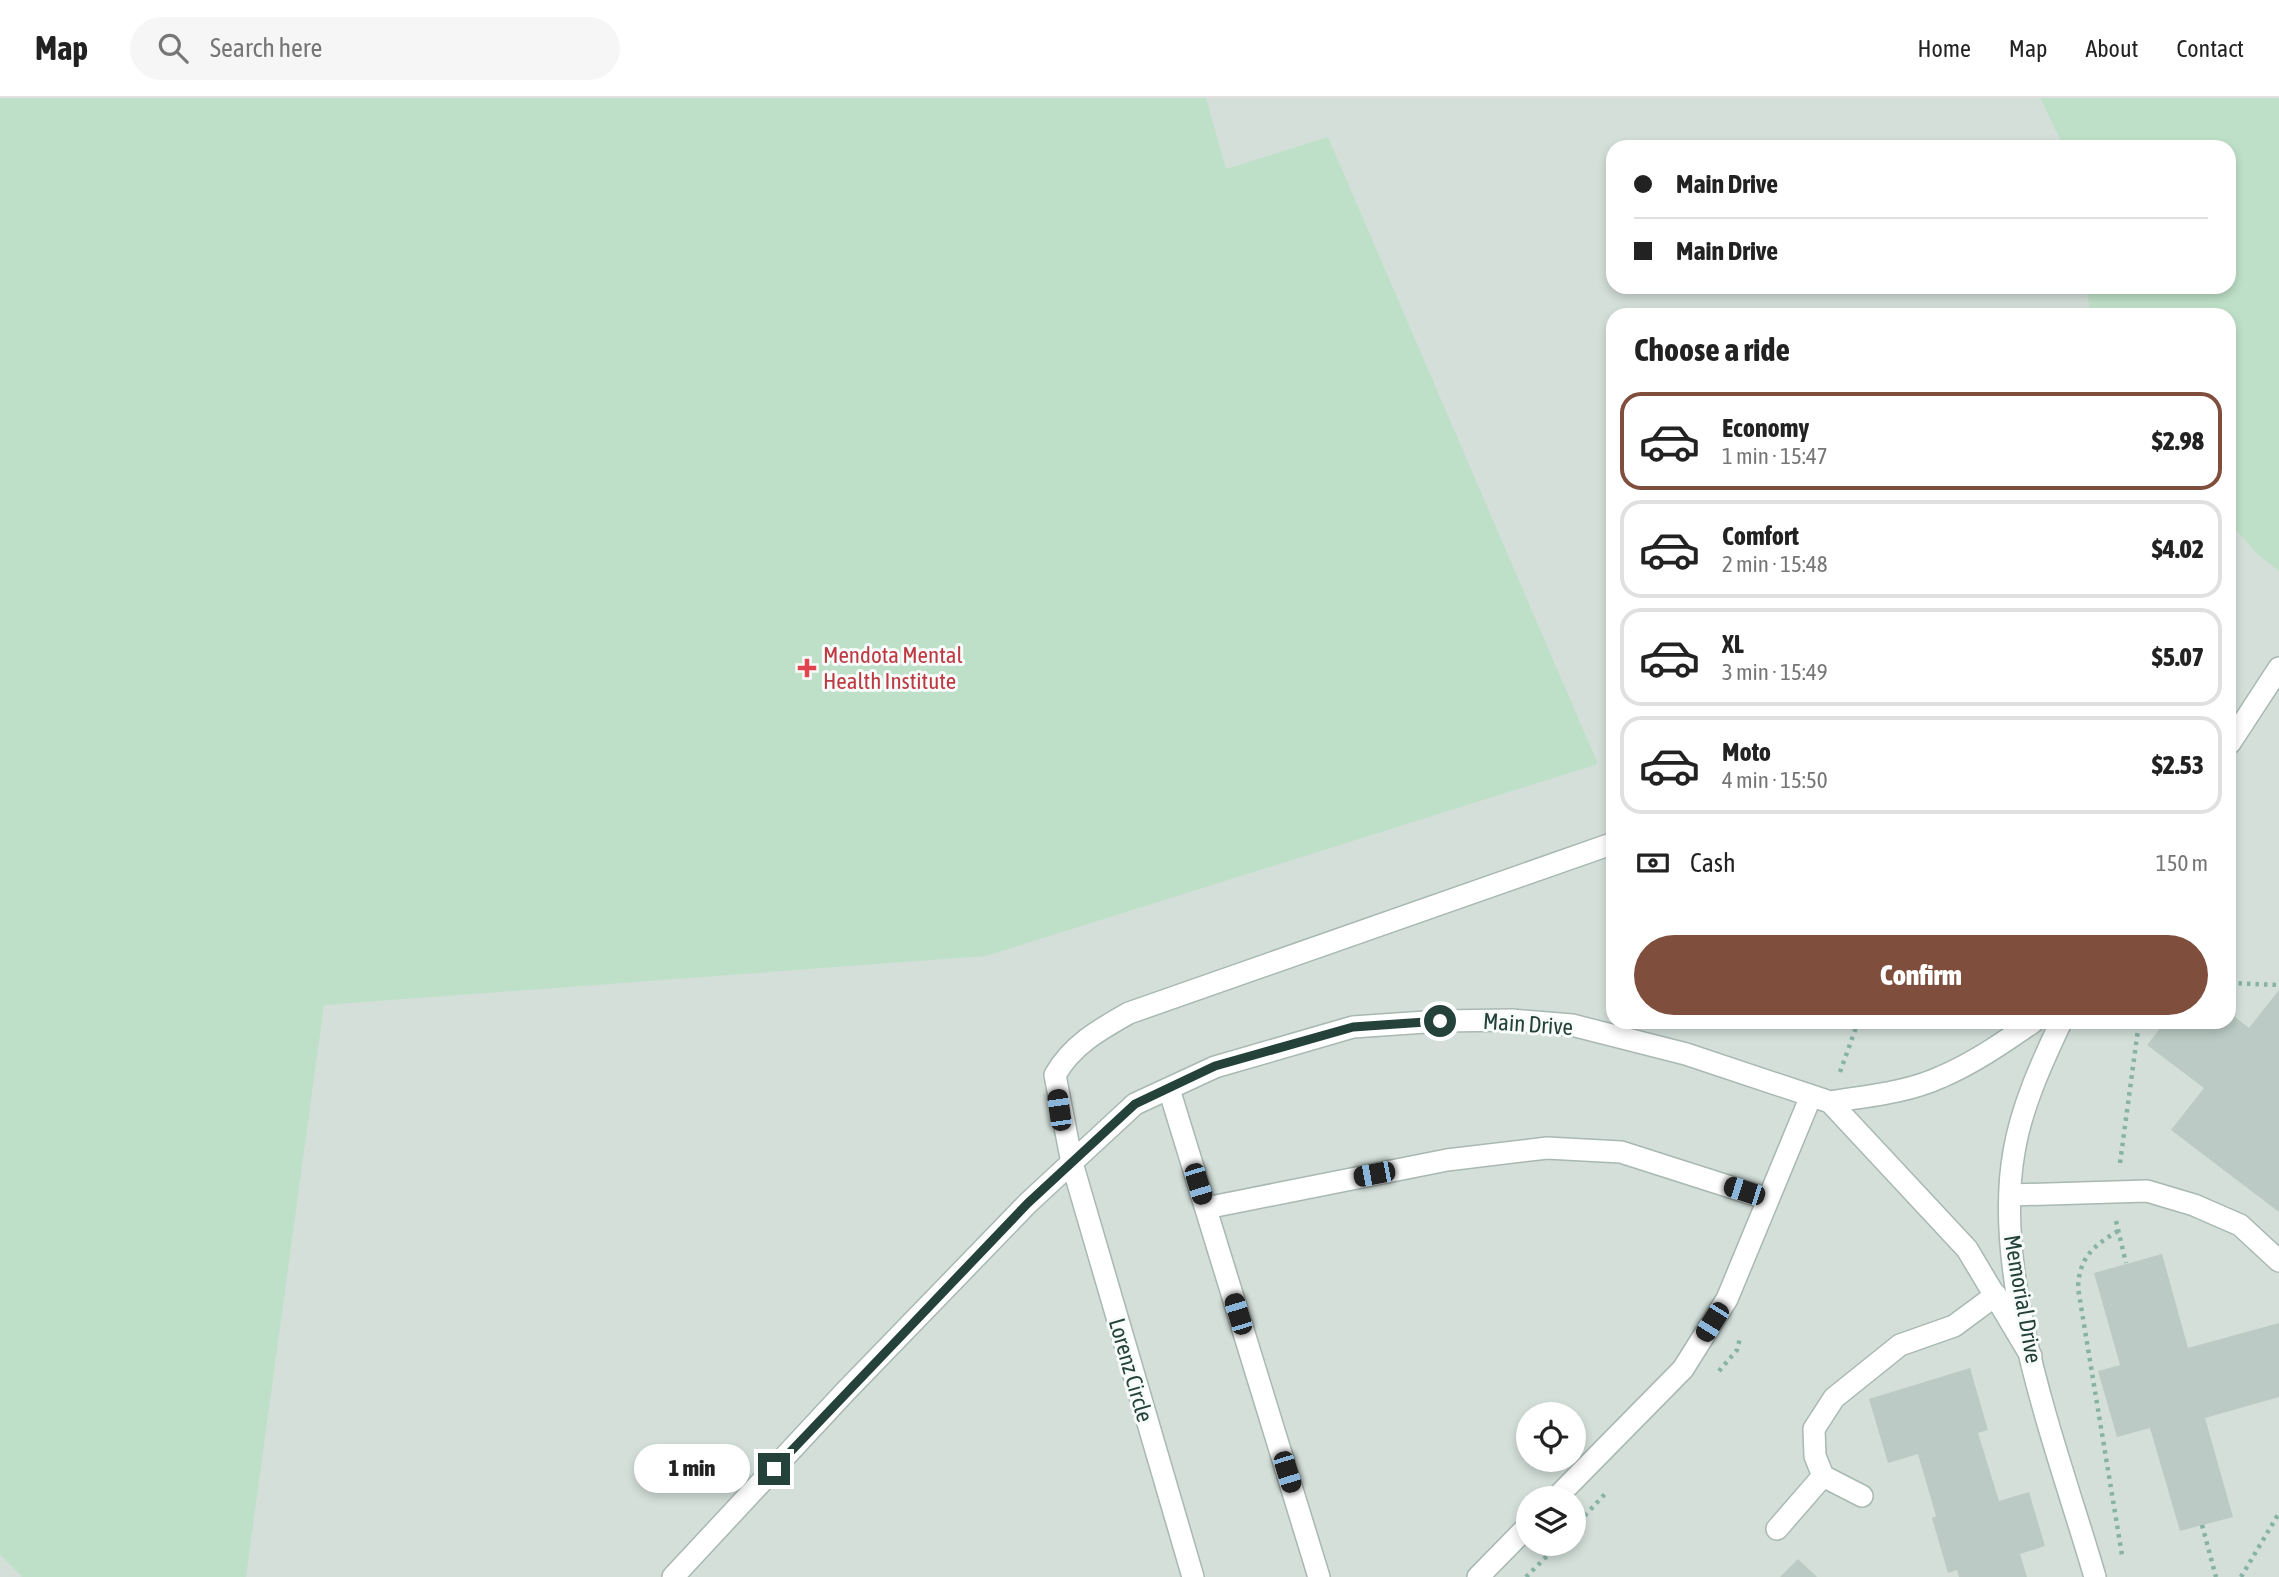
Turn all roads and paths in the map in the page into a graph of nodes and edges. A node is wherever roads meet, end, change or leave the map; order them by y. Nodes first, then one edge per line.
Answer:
1 (2279, 668) edge
2 (2236, 734) edge
3 (1606, 846) edge
4 (2236, 983) edge
5 (2279, 985) edge
6 (2024, 1029) edge
7 (2059, 1029) edge
8 (2138, 1029) edge
9 (1169, 1089) junction
10 (1821, 1099) junction
11 (1072, 1163) junction
12 (2116, 1192) junction
13 (2012, 1195) junction
14 (1768, 1199) junction
15 (1206, 1208) junction
16 (2118, 1231) junction
17 (2278, 1257) edge
18 (2126, 1264) dead end
19 (1996, 1295) junction
20 (2031, 1356) junction
21 (1823, 1476) junction
22 (1568, 1486) edge
23 (1862, 1496) dead end
24 (2279, 1513) edge
25 (2202, 1525) dead end
26 (1777, 1529) dead end
27 (1516, 1538) edge
28 (1547, 1556) edge
29 (2123, 1564) dead end
30 (686, 1573) edge
31 (1193, 1577) edge
32 (1320, 1577) edge
33 (1478, 1577) edge
34 (1526, 1577) edge
35 (2095, 1577) edge
36 (2216, 1577) edge
37 (2241, 1577) edge

1 - 2 lane
3 - 11 lane, Lorenz Circle
4 - 5 path
6 - 10 lane, Main Drive
7 - 13 lane, Memorial Drive
8 - 12 path
9 - 10 lane, Main Drive
9 - 11 lane, Main Drive
9 - 15 lane
10 - 14 lane
10 - 19 lane, Main Drive
11 - 30 lane, Main Drive
11 - 31 lane, Lorenz Circle
12 - 13 lane
12 - 16 path
12 - 17 lane
13 - 20 lane, Memorial Drive
14 - 15 lane
14 - 22 lane
15 - 32 lane
16 - 18 path
16 - 29 path
19 - 20 lane, Main Drive
19 - 21 lane
20 - 35 lane, Memorial Drive
21 - 23 lane
21 - 26 lane
24 - 37 path
25 - 36 path
27 - 33 lane
28 - 34 path

